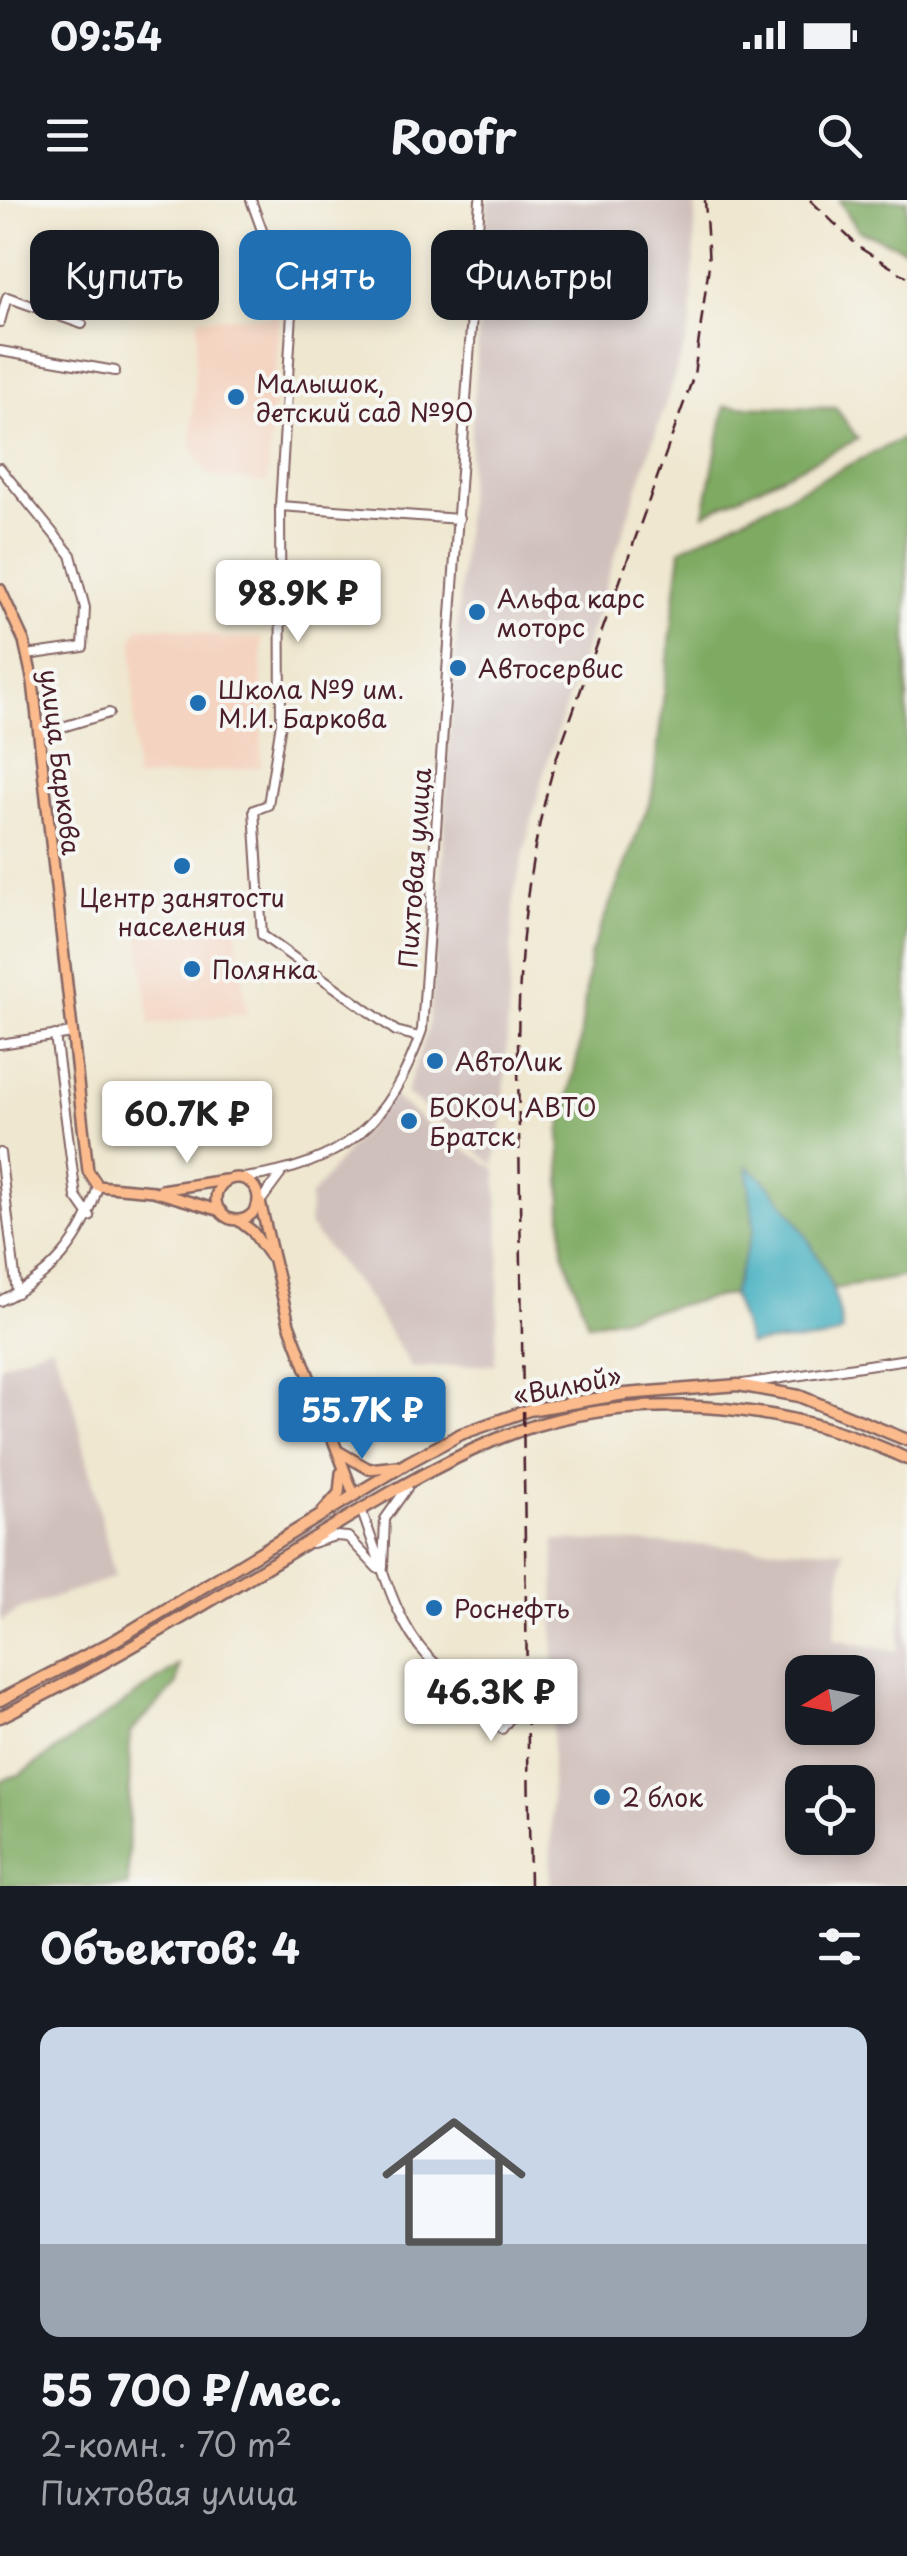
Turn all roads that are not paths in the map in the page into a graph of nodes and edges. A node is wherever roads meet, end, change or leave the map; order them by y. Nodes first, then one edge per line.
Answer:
1 (251, 200) edge
2 (480, 200) edge
3 (0, 322) edge
4 (82, 324) dead end
5 (0, 351) edge
6 (115, 370) dead end
7 (0, 468) edge
8 (280, 506) junction
9 (459, 519) junction
10 (0, 589) edge
11 (27, 655) junction
12 (109, 713) dead end
13 (39, 734) junction
14 (72, 1034) junction
15 (56, 1035) junction
16 (420, 1037) junction
17 (0, 1044) edge
18 (0, 1153) edge
19 (284, 1172) junction
20 (244, 1178) junction
21 (227, 1180) junction
22 (98, 1186) junction
23 (153, 1191) junction
24 (260, 1202) junction
25 (221, 1211) junction
26 (90, 1217) junction
27 (234, 1218) junction
28 (274, 1263) junction
29 (17, 1293) junction
30 (0, 1301) edge
31 (907, 1359) edge
32 (738, 1385) junction
33 (907, 1440) edge
34 (333, 1446) junction
35 (907, 1459) edge
36 (410, 1462) junction
37 (422, 1476) junction
38 (354, 1494) junction
39 (361, 1509) junction
40 (313, 1520) junction
41 (297, 1549) junction
42 (383, 1576) junction
43 (450, 1676) junction
44 (512, 1699) junction
45 (552, 1699) dead end
46 (0, 1700) edge
47 (0, 1718) edge

1 - 8 street
2 - 9 street, Пихтовая улица
3 - 4 street
5 - 6 street
7 - 11 street
8 - 9 street
8 - 16 street
9 - 16 street, Пихтовая улица
10 - 11 main road, улица Баркова
11 - 13 main road, улица Баркова
12 - 13 street
13 - 14 main road, улица Баркова
14 - 15 street
14 - 22 main road, улица Баркова
15 - 17 street
15 - 26 street
16 - 19 street, Пихтовая улица
18 - 29 street
19 - 20 street, Пихтовая улица
19 - 24 street
20 - 21 main road
20 - 24 main road
21 - 23 main road
21 - 25 main road
22 - 23 main road
22 - 26 street
23 - 25 main road
24 - 27 main road
24 - 28 main road
25 - 27 main road
26 - 29 street
27 - 28 main road
28 - 34 main road
29 - 30 street
31 - 32 street
32 - 33 highway, «Вилюй»
32 - 36 highway, «Вилюй»
34 - 36 main road
34 - 38 main road
34 - 40 main road
35 - 37 highway, «Вилюй»
36 - 38 highway, «Вилюй»
37 - 39 highway, «Вилюй»
37 - 42 street
38 - 39 highway
38 - 40 highway, «Вилюй»
39 - 41 highway, «Вилюй»
39 - 42 street
40 - 46 highway, «Вилюй»
41 - 42 street
41 - 47 highway, «Вилюй»
42 - 43 street
43 - 44 street
43 - 44 street
44 - 45 street

